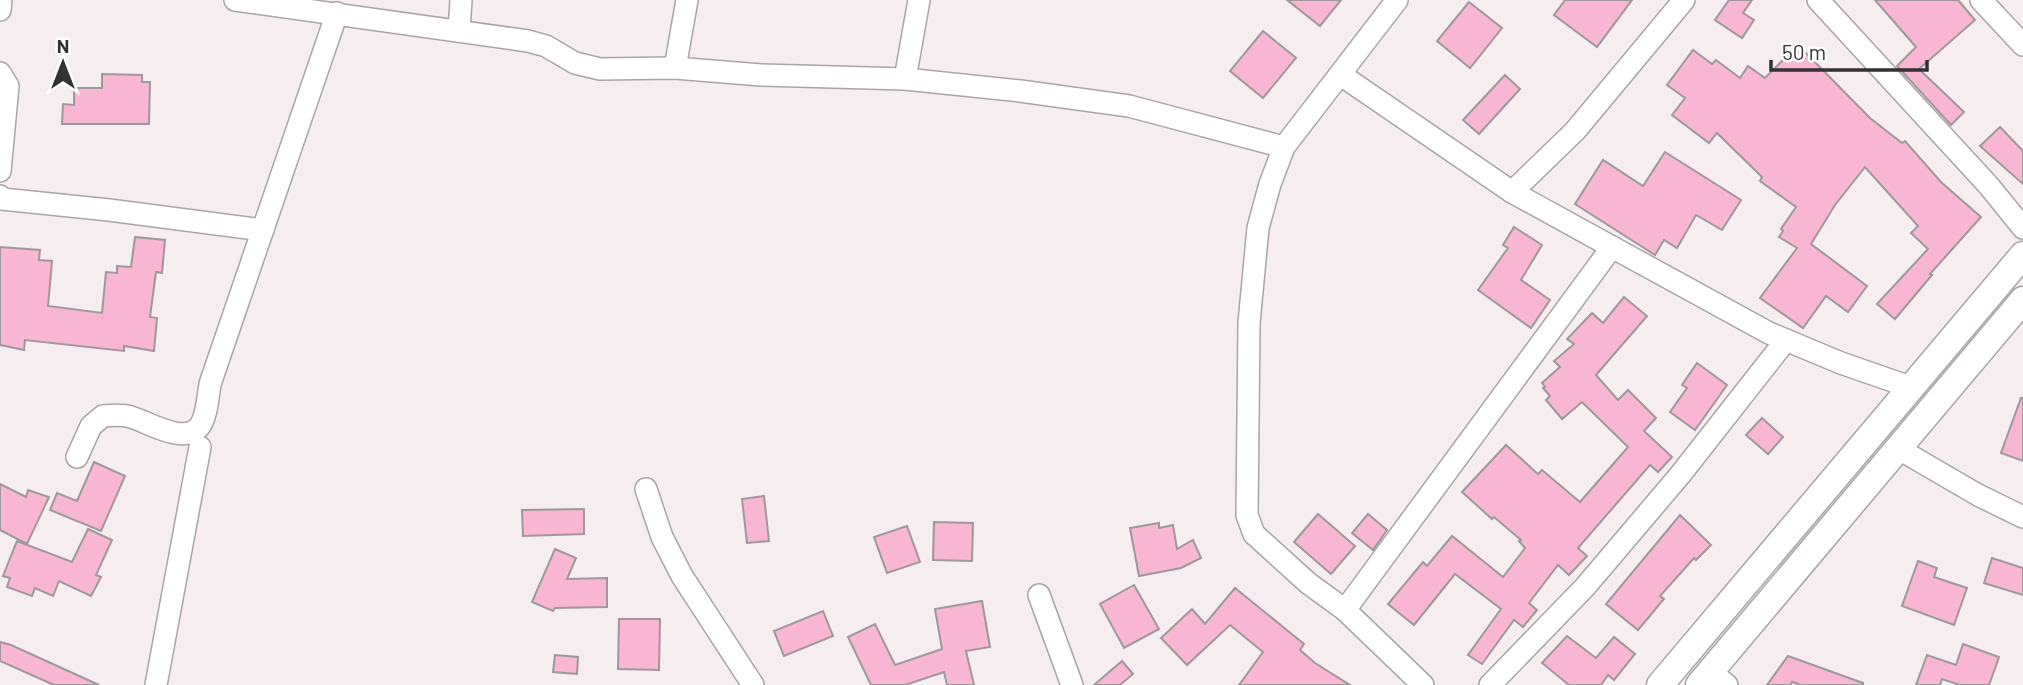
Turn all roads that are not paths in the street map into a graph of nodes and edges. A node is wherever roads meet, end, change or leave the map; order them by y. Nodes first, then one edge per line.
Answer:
1 (1, 0) edge
2 (235, 0) edge
3 (461, 0) edge
4 (687, 0) edge
5 (919, 0) edge
6 (1397, 0) edge
7 (1684, 0) edge
8 (1818, 0) edge
9 (1982, 0) edge
10 (0, 10) edge
11 (337, 13) junction
12 (459, 31) junction
13 (2023, 45) edge
14 (674, 68) junction
15 (0, 73) edge
16 (1341, 75) junction
17 (905, 79) junction
18 (1284, 147) junction
19 (0, 171) edge
20 (1512, 192) junction
21 (0, 196) edge
22 (2023, 228) edge
23 (263, 230) junction
24 (1612, 247) junction
25 (2023, 254) edge
26 (2023, 300) edge
27 (1786, 340) junction
28 (1910, 387) junction
29 (200, 447) dead end
30 (1899, 449) junction
31 (77, 457) dead end
32 (646, 489) dead end
33 (2023, 517) edge
34 (1039, 595) dead end
35 (1345, 610) junction
36 (1712, 680) edge
37 (156, 685) edge
38 (754, 685) edge
39 (1072, 685) edge
40 (1423, 685) edge
41 (1490, 685) edge
42 (1660, 685) edge

1 - 10 street
2 - 11 street
3 - 12 street
4 - 14 street
5 - 17 street
6 - 16 street
7 - 20 street
8 - 22 street
9 - 13 street
11 - 12 street
11 - 23 street
12 - 14 street
14 - 17 street
15 - 19 street
16 - 18 street
16 - 20 street
17 - 18 street
18 - 35 street
20 - 24 street
21 - 23 street
23 - 31 street
24 - 27 street
24 - 35 street
25 - 28 main road
26 - 30 main road
27 - 28 street
27 - 41 street
28 - 42 main road
29 - 37 street
30 - 33 street
30 - 36 main road
32 - 38 street
34 - 39 street
35 - 40 street

